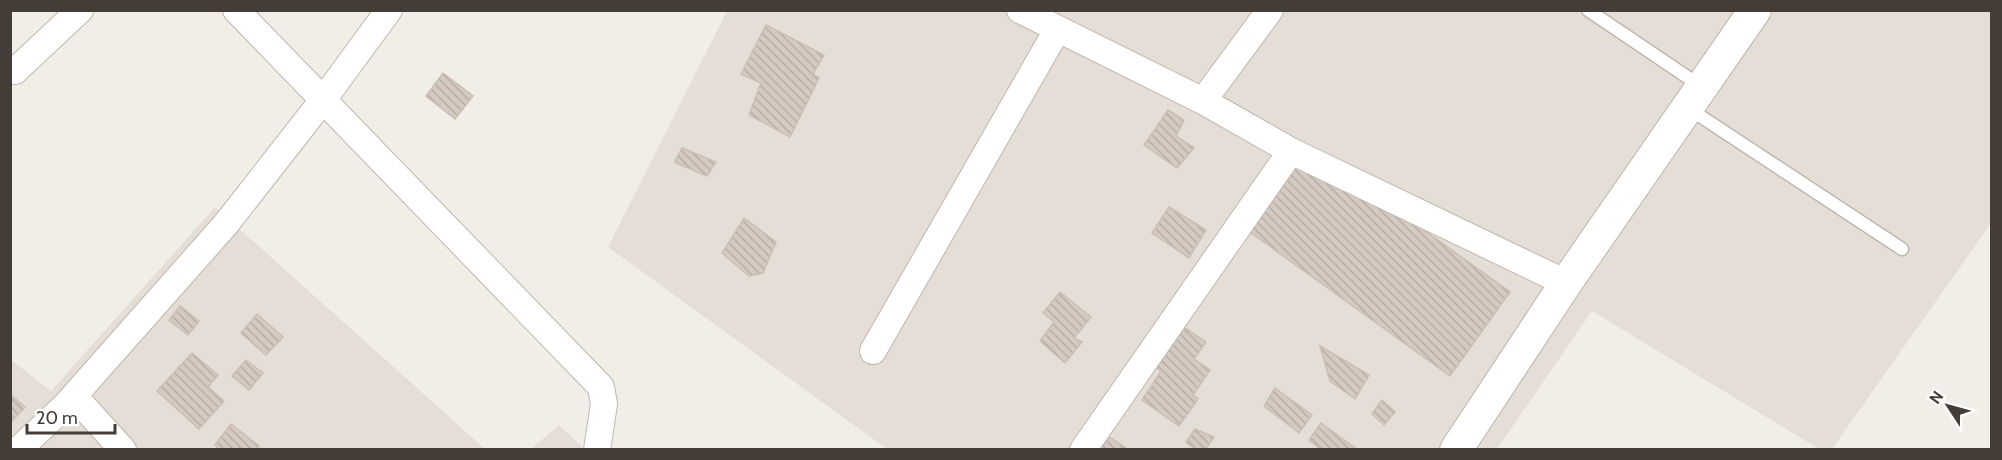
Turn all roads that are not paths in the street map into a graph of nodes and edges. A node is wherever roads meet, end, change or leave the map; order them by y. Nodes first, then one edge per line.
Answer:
1 (80, 10) edge
2 (236, 10) edge
3 (389, 10) edge
4 (1020, 10) edge
5 (1270, 10) edge
6 (1588, 10) edge
7 (1755, 10) edge
8 (1057, 30) junction
9 (15, 72) dead end
10 (1695, 98) junction
11 (323, 100) junction
12 (1203, 101) junction
13 (1291, 151) junction
14 (1902, 249) dead end
15 (1566, 284) junction
16 (873, 351) dead end
17 (74, 396) junction
18 (18, 450) edge
19 (123, 450) edge
20 (597, 450) edge
21 (1083, 450) edge
22 (1456, 450) edge

1 - 9 street
2 - 11 street
3 - 11 street
4 - 8 street
5 - 12 street
6 - 10 lane
7 - 10 street
8 - 12 street
8 - 16 street
10 - 14 lane
10 - 15 street
11 - 17 street
11 - 20 street
12 - 13 street
13 - 15 street
13 - 21 street
15 - 22 street
17 - 18 street
17 - 19 street

